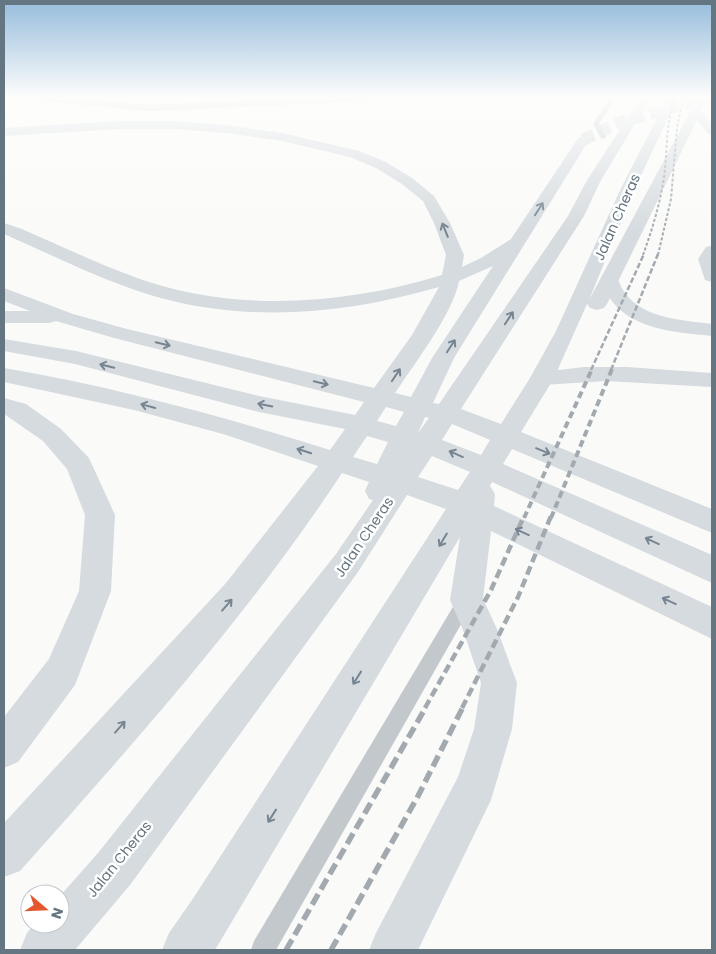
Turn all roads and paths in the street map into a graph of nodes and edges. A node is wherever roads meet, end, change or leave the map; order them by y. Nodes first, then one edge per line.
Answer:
1 (301, 142) edge
2 (593, 142) tunnel mouth
3 (596, 142) edge
4 (618, 142) edge
5 (651, 142) edge
6 (680, 142) edge
7 (593, 182) junction
8 (4, 228) edge
9 (516, 243) junction
10 (712, 251) edge
11 (712, 276) edge
12 (609, 280) junction
13 (4, 294) edge
14 (4, 317) edge
15 (66, 318) junction
16 (712, 330) edge
17 (566, 331) junction
18 (4, 345) edge
19 (4, 375) edge
20 (542, 378) junction
21 (712, 380) edge
22 (4, 406) edge
23 (485, 467) junction
24 (712, 521) edge
25 (347, 563) junction
26 (712, 570) edge
27 (466, 600) junction
28 (712, 623) edge
29 (4, 748) edge
30 (4, 855) edge
31 (44, 950) edge
32 (186, 950) edge
33 (263, 950) edge
34 (393, 950) edge

30 -> 1 main road
9 -> 2 main road
3 - 7 main road
4 - 7 main road, Jalan Cheras
5 - 17 main road, Jalan Cheras
6 - 12 main road
25 -> 7 main road, Jalan Cheras
8 - 9 main road
25 -> 9 main road
10 - 11 main road
12 - 16 main road
12 - 17 main road
13 - 15 main road
14 - 15 main road
15 -> 24 main road
17 - 20 main road, Jalan Cheras
26 -> 18 main road
28 -> 19 main road
20 - 21 main road
20 - 23 main road, Jalan Cheras
22 - 29 main road
23 - 27 main road
23 -> 32 main road, Jalan Cheras
25 - 31 main road, Jalan Cheras
27 - 33 lane
27 - 34 main road

